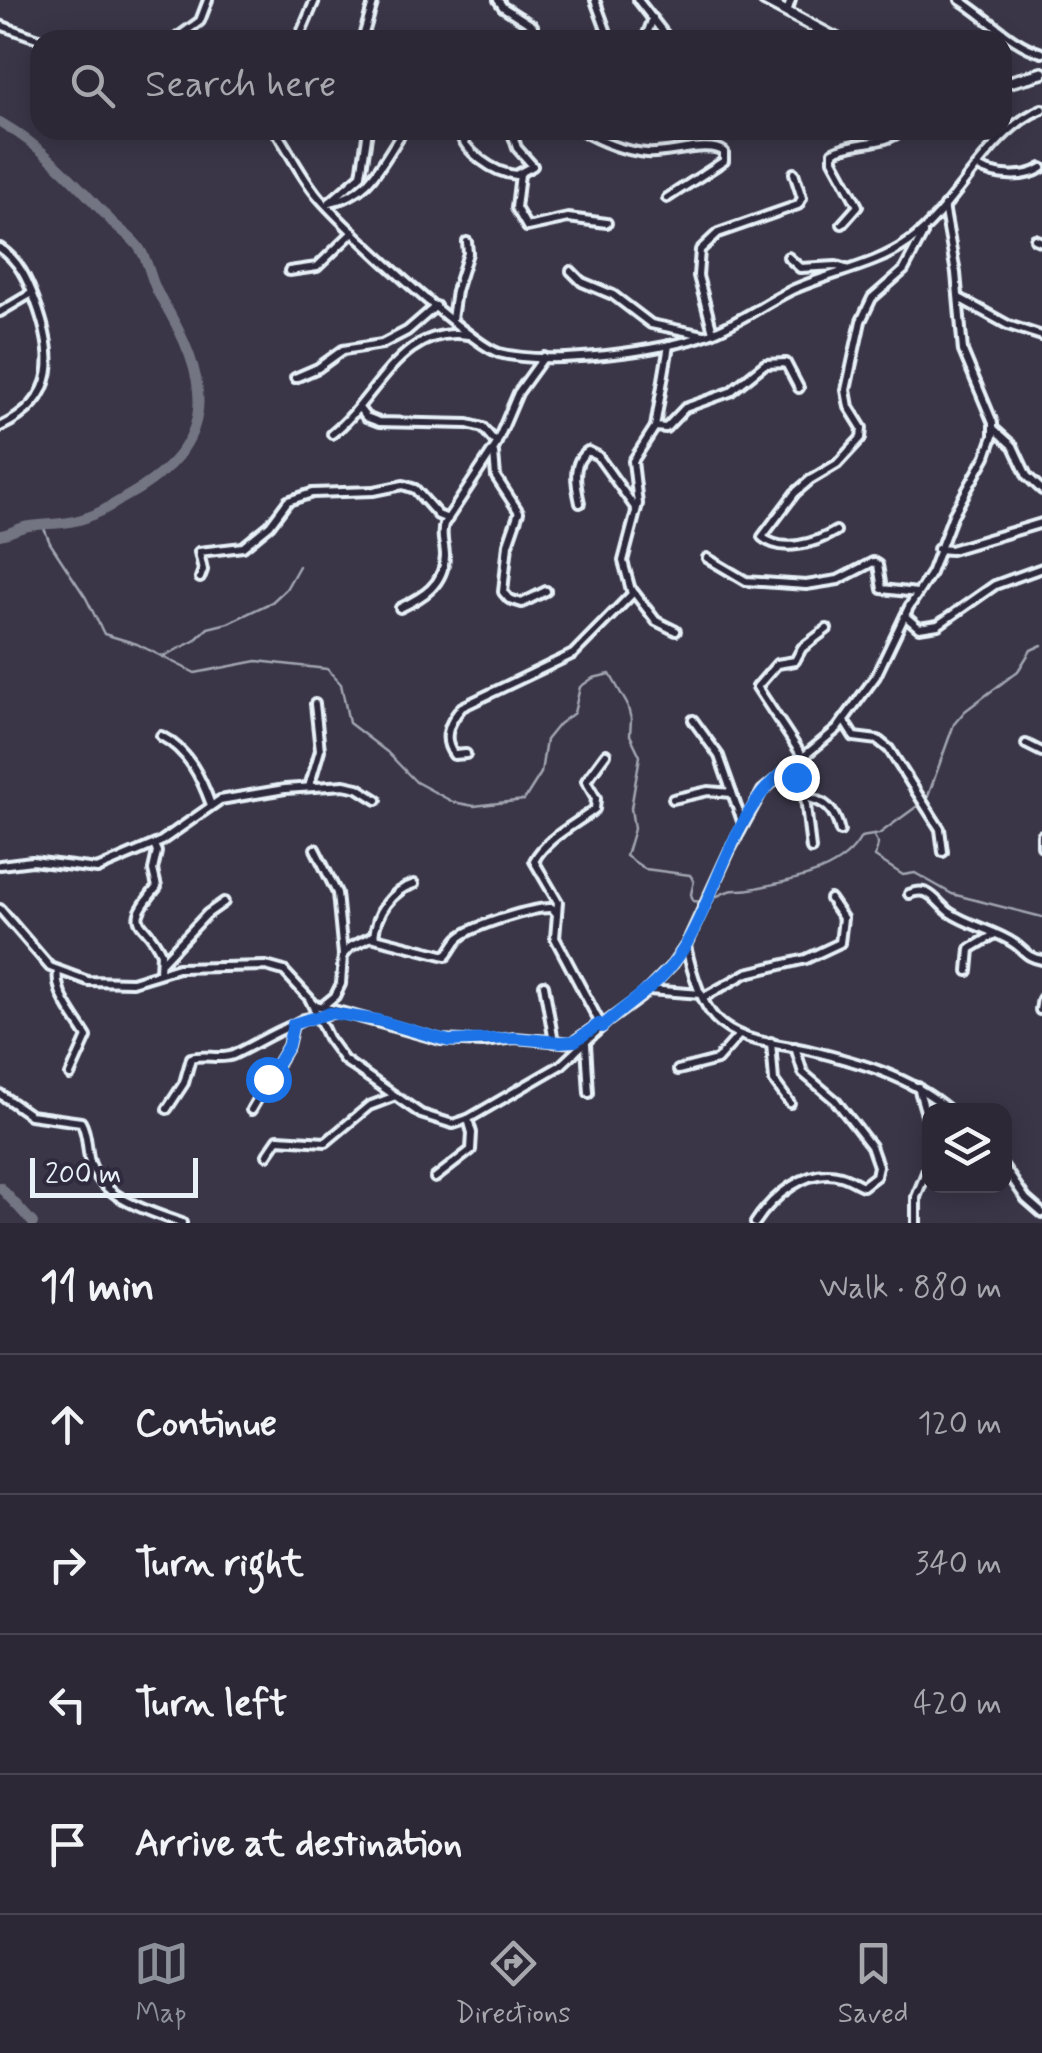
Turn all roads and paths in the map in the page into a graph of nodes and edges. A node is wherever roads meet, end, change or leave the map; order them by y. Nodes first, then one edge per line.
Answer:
1 (208, 0) edge
2 (315, 0) edge
3 (374, 0) edge
4 (498, 0) edge
5 (595, 0) edge
6 (638, 0) edge
7 (764, 0) edge
8 (790, 0) edge
9 (960, 0) edge
10 (787, 12) junction
11 (653, 18) junction
12 (0, 25) edge
13 (188, 30) edge
14 (302, 30) edge
15 (365, 30) edge
16 (532, 30) edge
17 (606, 30) edge
18 (648, 30) edge
19 (662, 30) edge
20 (820, 30) edge
21 (1005, 30) edge
22 (1012, 35) edge
23 (30, 36) edge
24 (1042, 53) edge
25 (1042, 73) edge
26 (1012, 81) edge
27 (1042, 109) edge
28 (1012, 130) edge
29 (283, 140) edge
30 (366, 140) edge
31 (396, 140) edge
32 (461, 140) edge
33 (514, 140) edge
34 (599, 140) edge
35 (878, 140) edge
36 (1003, 140) edge
37 (978, 167) junction
38 (1042, 168) edge
39 (794, 173) dead end
40 (520, 174) junction
41 (667, 198) dead end
42 (328, 204) junction
43 (944, 206) junction
44 (607, 223) dead end
45 (842, 224) dead end
46 (925, 228) junction
47 (352, 232) junction
48 (467, 242) dead end
49 (0, 248) edge
50 (788, 257) dead end
51 (847, 269) junction
52 (288, 271) dead end
53 (571, 271) dead end
54 (32, 293) junction
55 (958, 298) junction
56 (436, 306) junction
57 (0, 312) edge
58 (452, 320) junction
59 (709, 334) junction
60 (1041, 334) edge
61 (469, 336) junction
62 (668, 345) junction
63 (544, 357) junction
64 (294, 378) dead end
65 (799, 388) dead end
66 (360, 408) junction
67 (656, 426) junction
68 (0, 427) edge
69 (993, 428) junction
70 (332, 434) dead end
71 (496, 445) junction
72 (1042, 490) edge
73 (580, 503) dead end
74 (637, 510) junction
75 (448, 519) junction
76 (1042, 523) edge
77 (836, 531) dead end
78 (938, 550) junction
79 (707, 558) dead end
80 (1042, 568) edge
81 (200, 578) dead end
82 (546, 591) dead end
83 (633, 591) junction
84 (917, 593) junction
85 (400, 608) dead end
86 (904, 616) junction
87 (827, 628) dead end
88 (676, 631) dead end
89 (315, 704) dead end
90 (693, 720) dead end
91 (844, 721) junction
92 (161, 736) dead end
93 (1026, 744) dead end
94 (1042, 752) edge
95 (466, 754) dead end
96 (606, 754) dead end
97 (801, 759) junction
98 (309, 787) junction
99 (732, 793) junction
100 (804, 796) junction
101 (673, 799) dead end
102 (377, 800) dead end
103 (211, 805) junction
104 (743, 824) junction
105 (840, 831) dead end
106 (1042, 835) edge
107 (154, 845) junction
108 (1042, 846) edge
109 (315, 849) dead end
110 (810, 849) dead end
111 (943, 852) dead end
112 (0, 864) edge
113 (414, 884) dead end
114 (909, 894) dead end
115 (830, 899) dead end
116 (224, 902) dead end
117 (0, 909) edge
118 (558, 915) junction
119 (996, 934) junction
120 (374, 938) junction
121 (686, 945) junction
122 (343, 955) junction
123 (1042, 960) edge
124 (162, 962) junction
125 (58, 971) junction
126 (968, 971) dead end
127 (160, 972) junction
128 (544, 984) dead end
129 (649, 990) junction
130 (703, 996) junction
131 (1042, 1000) edge
132 (312, 1004) junction
133 (323, 1005) junction
134 (1040, 1010) edge
135 (338, 1013) junction
136 (318, 1016) junction
137 (293, 1024) junction
138 (600, 1025) junction
139 (739, 1035) junction
140 (575, 1041) junction
141 (554, 1042) junction
142 (771, 1042) junction
143 (586, 1044) junction
144 (795, 1047) junction
145 (678, 1070) dead end
146 (70, 1075) dead end
147 (918, 1086) junction
148 (589, 1093) dead end
149 (0, 1094) edge
150 (394, 1097) junction
151 (790, 1103) dead end
152 (923, 1103) edge
153 (940, 1103) edge
154 (167, 1109) dead end
155 (251, 1110) dead end
156 (468, 1119) junction
157 (267, 1155) dead end
158 (435, 1178) dead end
159 (1012, 1179) edge
160 (922, 1182) edge
161 (1042, 1213) edge
162 (182, 1223) edge
163 (755, 1223) edge
164 (916, 1223) edge

1 - 13 street
2 - 14 street
3 - 15 street
4 - 16 street
5 - 17 street
6 - 11 street
7 - 10 main road
8 - 10 street
9 - 21 street
10 - 20 main road
11 - 18 street
11 - 19 street
12 - 23 street
22 - 24 street
25 - 26 main road
27 - 28 street
29 - 42 street
30 - 42 street
31 - 42 street
32 - 40 street
33 - 40 street
34 - 41 street
35 - 45 street
36 - 37 street
37 - 38 street
37 - 43 street
39 - 59 street
40 - 44 street
42 - 47 street
43 - 46 street
43 - 55 street
46 - 51 street
46 - 77 street
47 - 52 street
47 - 56 street
48 - 58 street
49 - 54 street
50 - 51 street
51 - 59 street
53 - 59 street
54 - 57 street
54 - 68 street
55 - 60 street
55 - 69 street
56 - 58 street
56 - 64 street
58 - 61 street
59 - 62 street
61 - 63 street
61 - 66 street
62 - 63 street
62 - 67 street
63 - 71 street
65 - 67 street
66 - 70 street
66 - 71 street
67 - 74 street
69 - 72 street
69 - 78 street
71 - 75 street
71 - 82 street
73 - 74 street
74 - 83 street
75 - 81 street
75 - 85 street
76 - 78 street
78 - 84 street
79 - 84 street
80 - 86 street
83 - 88 street
83 - 95 street
84 - 86 street
86 - 91 street
87 - 97 street
89 - 98 street
90 - 99 street
91 - 97 street
91 - 111 street
92 - 103 street
93 - 94 street
96 - 118 street
97 - 100 street
97 - 104 street
98 - 102 street
98 - 103 street
99 - 101 street
99 - 104 street
100 - 105 street
100 - 110 street
103 - 107 street
104 - 121 street
106 - 108 street
107 - 112 street
107 - 124 street
109 - 122 street
113 - 120 street
114 - 119 street
115 - 130 street
116 - 124 street
117 - 125 street
118 - 120 street
118 - 138 street
119 - 123 street
119 - 126 street
120 - 122 street
121 - 129 street
121 - 130 street
122 - 133 street
124 - 127 street
125 - 127 street
125 - 146 street
127 - 132 street
128 - 141 street
129 - 130 street
129 - 138 street
130 - 139 street
131 - 134 street
132 - 133 street
132 - 136 street
133 - 135 street
135 - 136 street
135 - 141 street
136 - 137 street
136 - 150 street
137 - 154 street
137 - 155 street
138 - 140 street
138 - 143 street
139 - 142 street
139 - 145 street
140 - 141 street
140 - 143 street
142 - 144 street
142 - 151 street
143 - 148 street
143 - 156 street
144 - 147 street
144 - 163 street
147 - 152 street
147 - 153 street
149 - 162 street
150 - 156 street
150 - 157 street
156 - 158 street
159 - 161 street
160 - 164 street

